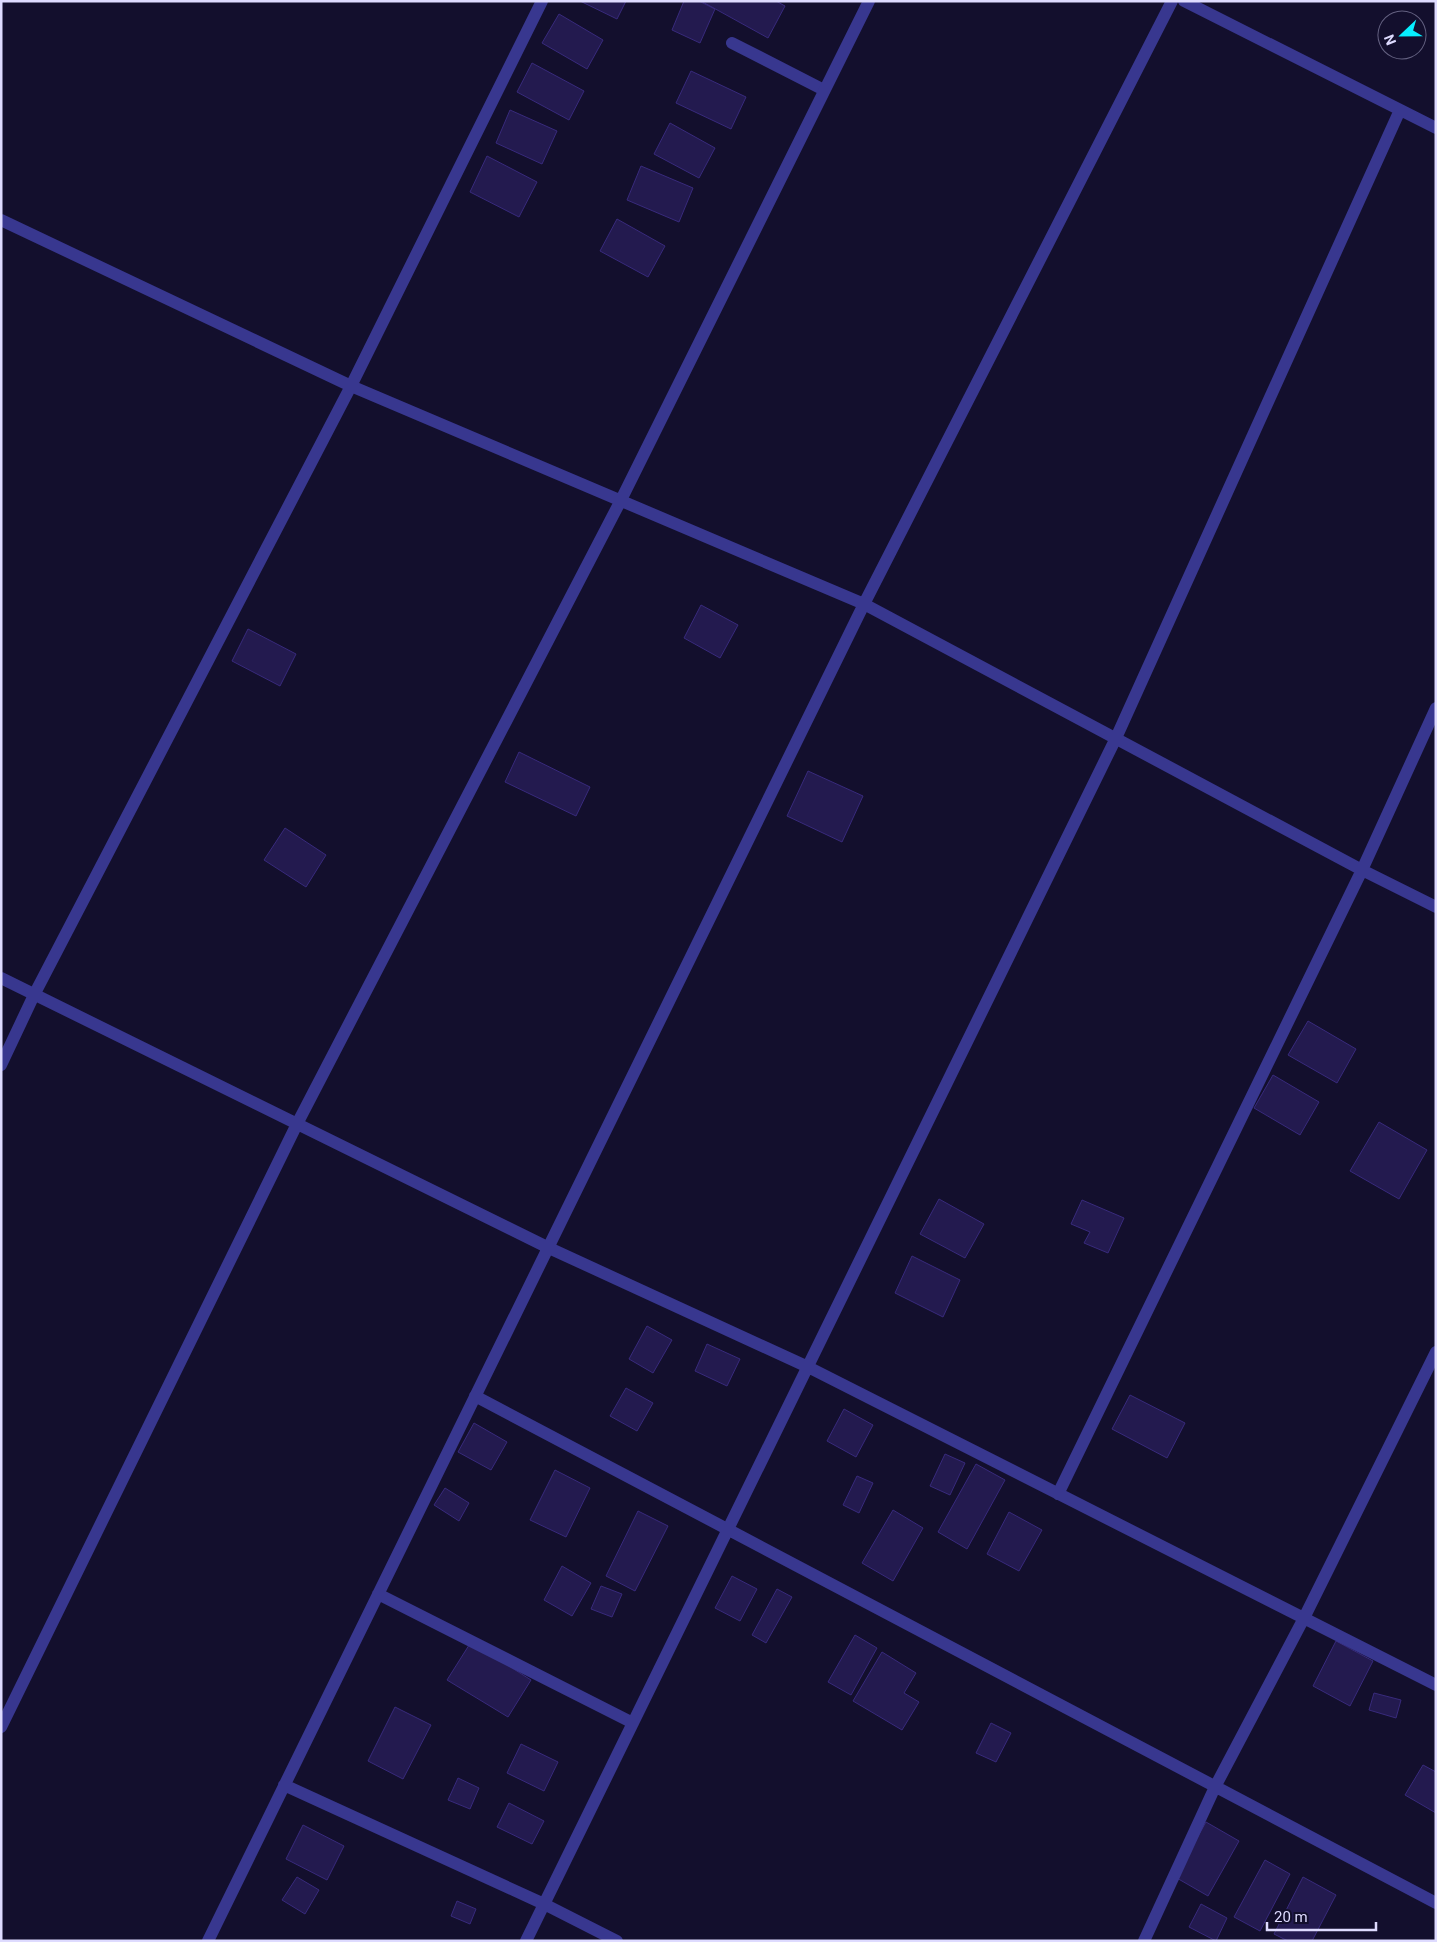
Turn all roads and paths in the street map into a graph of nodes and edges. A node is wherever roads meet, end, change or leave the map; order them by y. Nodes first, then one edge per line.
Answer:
1 (542, 1) edge
2 (869, 1) edge
3 (1172, 1) edge
4 (1184, 1) edge
5 (732, 43) dead end
6 (824, 90) junction
7 (1400, 110) junction
8 (1436, 128) edge
9 (1, 220) edge
10 (351, 386) junction
11 (621, 500) junction
12 (864, 604) junction
13 (1436, 708) edge
14 (1116, 738) junction
15 (1362, 870) junction
16 (1436, 906) edge
17 (1, 978) edge
18 (34, 996) junction
19 (1, 1065) edge
20 (297, 1124) junction
21 (548, 1248) junction
22 (1436, 1352) edge
23 (808, 1367) junction
24 (475, 1396) junction
25 (1058, 1494) junction
26 (728, 1530) junction
27 (378, 1594) junction
28 (1304, 1618) junction
29 (1436, 1685) edge
30 (633, 1723) junction
31 (1, 1728) edge
32 (284, 1785) junction
33 (1214, 1787) junction
34 (1436, 1903) edge
35 (544, 1904) junction
36 (208, 1941) edge
37 (526, 1941) edge
38 (617, 1941) edge
39 (1144, 1941) edge

1 - 10 street
2 - 6 street
3 - 12 street
4 - 7 street
5 - 6 street
6 - 11 street
7 - 8 street
7 - 14 street
9 - 10 street
10 - 11 street
10 - 18 street
11 - 12 street
11 - 20 street
12 - 14 street
12 - 21 street
13 - 15 street
14 - 15 street
14 - 23 street
15 - 16 street
15 - 25 street
17 - 18 street
18 - 19 street
18 - 20 street
20 - 21 street
20 - 31 street
21 - 23 street
21 - 24 street
22 - 28 street
23 - 25 street
23 - 26 street
24 - 26 street
24 - 27 street
25 - 28 street
26 - 30 street
26 - 33 street
27 - 30 street
27 - 32 street
28 - 29 street
28 - 33 street
30 - 35 street
32 - 35 street
32 - 36 street
33 - 34 street
33 - 39 street
35 - 37 street
35 - 38 street

